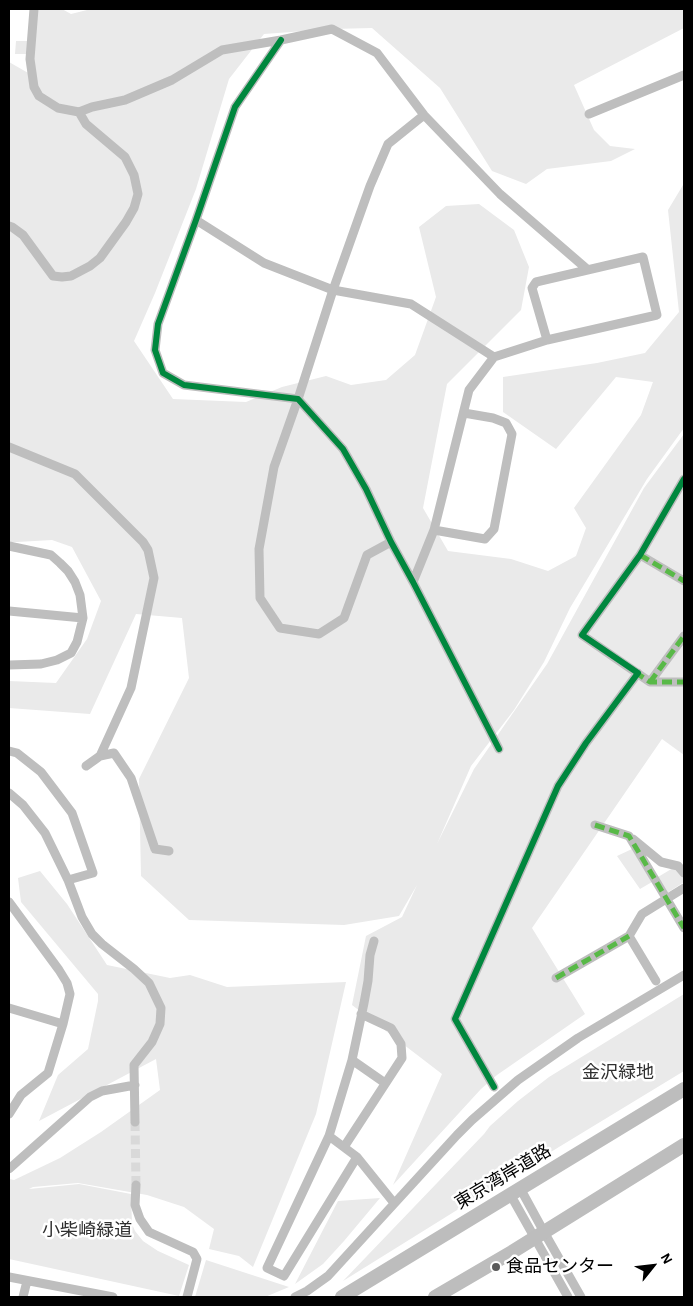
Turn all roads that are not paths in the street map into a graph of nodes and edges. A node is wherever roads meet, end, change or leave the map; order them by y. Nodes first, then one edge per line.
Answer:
1 (34, 9) edge
2 (281, 40) junction
3 (684, 75) edge
4 (79, 112) junction
5 (589, 114) dead end
6 (424, 115) junction
7 (196, 220) junction
8 (9, 226) edge
9 (588, 270) junction
10 (333, 290) junction
11 (547, 340) junction
12 (494, 357) junction
13 (298, 399) junction
14 (464, 413) junction
15 (9, 446) edge
16 (684, 479) edge
17 (434, 530) junction
18 (391, 542) junction
19 (9, 546) edge
20 (640, 555) junction
21 (684, 581) edge
22 (413, 582) junction
23 (9, 611) edge
24 (84, 618) junction
25 (684, 636) edge
26 (9, 665) edge
27 (638, 674) junction
28 (650, 682) junction
29 (684, 682) edge
30 (499, 749) dead end
31 (9, 751) edge
32 (100, 756) junction
33 (86, 766) dead end
34 (9, 793) edge
35 (595, 825) dead end
36 (629, 836) junction
37 (169, 851) dead end
38 (684, 873) edge
39 (68, 880) junction
40 (684, 888) edge
41 (666, 899) junction
42 (9, 902) edge
43 (684, 928) edge
44 (629, 936) junction
45 (374, 940) dead end
46 (684, 975) edge
47 (556, 978) dead end
48 (656, 981) dead end
49 (9, 1008) edge
50 (362, 1014) junction
51 (63, 1024) junction
52 (352, 1060) junction
53 (385, 1083) junction
54 (135, 1085) junction
55 (494, 1086) dead end
56 (684, 1088) edge
57 (9, 1114) edge
58 (135, 1122) tunnel mouth
59 (329, 1136) junction
60 (684, 1145) edge
61 (344, 1147) junction
62 (358, 1157) junction
63 (9, 1169) edge
64 (136, 1184) tunnel mouth
65 (515, 1191) junction
66 (394, 1203) junction
67 (539, 1234) junction
68 (9, 1277) edge
69 (27, 1281) junction
70 (23, 1297) edge
71 (113, 1297) edge
72 (187, 1297) edge
73 (295, 1297) edge
74 (342, 1297) edge
75 (435, 1297) edge
76 (568, 1297) edge
77 (581, 1297) edge

1 - 4 street
2 - 4 street
2 - 6 street
2 - 7 street
3 - 5 street
4 - 8 street
6 - 9 street
6 - 10 street
7 - 10 street
7 - 13 street
9 - 11 street
9 - 11 street
10 - 12 street
10 - 13 street
11 - 12 street
12 - 14 street
13 - 18 street
13 - 18 street
14 - 17 street
14 - 17 street
15 - 32 street
16 - 20 street
17 - 22 street
18 - 22 street
19 - 24 street
20 - 21 street
20 - 27 street
22 - 30 street
23 - 24 street
24 - 26 street
25 - 28 street
27 - 28 street
27 - 55 street
28 - 29 street
31 - 39 street
32 - 33 street
32 - 37 street
34 - 39 street
35 - 36 street
36 - 38 street
36 - 41 street
39 - 54 street
40 - 41 street
41 - 43 street
41 - 44 street
42 - 51 street
44 - 47 street
44 - 48 street
45 - 50 street
46 - 66 street
49 - 51 street
50 - 52 street
50 - 53 street
51 - 57 street
52 - 53 street
52 - 59 street
53 - 61 street
54 - 58 street
54 - 63 street
56 - 65 highway, 東京湾岸道路
59 - 61 street
59 - 62 street
60 - 67 highway
61 - 62 street
62 - 66 street
64 - 72 street
65 - 67 street
65 - 74 highway, 東京湾岸道路
66 - 73 street
67 - 75 highway
67 - 76 street
67 - 77 street
68 - 69 street
69 - 70 street
69 - 71 street

